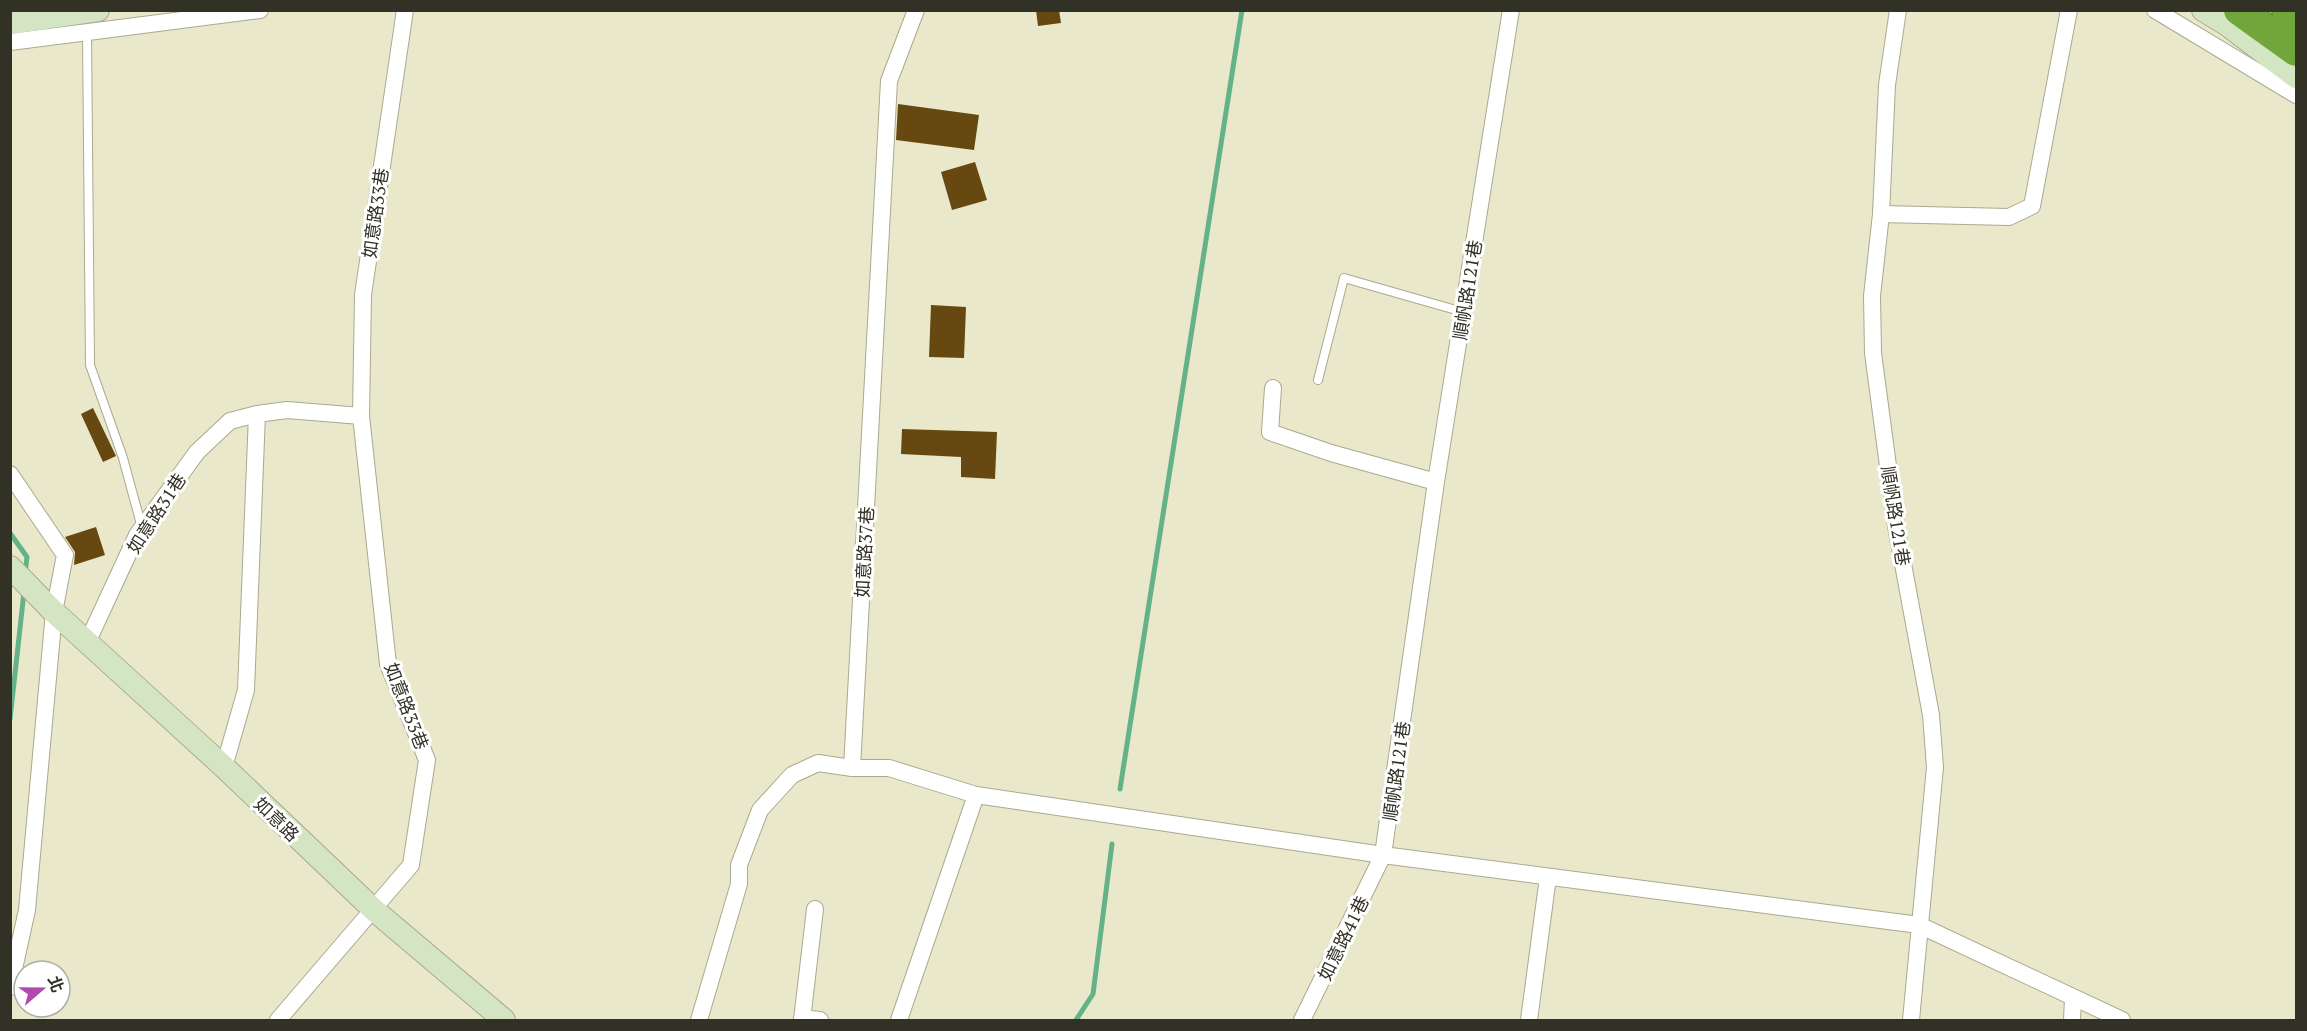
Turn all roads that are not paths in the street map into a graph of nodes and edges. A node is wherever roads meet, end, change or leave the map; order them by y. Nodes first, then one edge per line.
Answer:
1 (98, 10) edge
2 (260, 10) edge
3 (405, 10) edge
4 (916, 10) edge
5 (1510, 10) edge
6 (1898, 10) edge
7 (2069, 10) edge
8 (2155, 10) edge
9 (2203, 10) edge
10 (2239, 10) edge
11 (2287, 10) edge
12 (2296, 17) edge
13 (10, 23) edge
14 (87, 33) junction
15 (10, 42) edge
16 (2296, 51) edge
17 (2296, 77) edge
18 (2296, 95) edge
19 (1881, 214) junction
20 (1464, 312) junction
21 (1318, 380) dead end
22 (1273, 388) dead end
23 (257, 414) junction
24 (361, 416) junction
25 (10, 474) edge
26 (1436, 482) junction
27 (142, 529) junction
28 (11, 571) edge
29 (54, 612) junction
30 (87, 643) junction
31 (224, 767) junction
32 (852, 768) junction
33 (976, 795) junction
34 (1383, 855) junction
35 (1548, 877) junction
36 (816, 909) dead end
37 (374, 910) junction
38 (1920, 925) junction
39 (10, 987) edge
40 (2073, 999) junction
41 (802, 1019) edge
42 (278, 1020) edge
43 (504, 1020) edge
44 (699, 1020) edge
45 (820, 1020) edge
46 (899, 1020) edge
47 (1302, 1020) edge
48 (1529, 1020) edge
49 (1911, 1020) edge
50 (2072, 1020) edge
51 (2122, 1020) edge

1 - 13 street
2 - 14 street
3 - 24 street, 如意路33巷
4 - 32 street, 如意路37巷
5 - 20 street, 順帆路121巷
6 - 19 street, 順帆路121巷
7 - 19 street
8 - 18 street
9 - 17 street
10 - 16 highway
11 - 12 highway
14 - 15 street
14 - 27 lane
19 - 38 street, 順帆路121巷
20 - 21 lane
20 - 26 street, 順帆路121巷
22 - 26 street
23 - 24 street
23 - 27 street, 如意路31巷
23 - 31 street
24 - 37 street, 如意路33巷
25 - 29 street
26 - 34 street, 順帆路121巷
27 - 30 street, 如意路31巷
28 - 29 street, 如意路
29 - 30 street, 如意路
29 - 39 street
30 - 31 street, 如意路
31 - 37 street, 如意路
32 - 33 street
32 - 44 street
33 - 34 street
33 - 46 street
34 - 35 street
34 - 47 street, 如意路41巷
35 - 38 street
35 - 48 street
36 - 41 street
37 - 42 street, 如意路33巷
37 - 43 street, 如意路
38 - 40 street
38 - 49 street, 順帆路121巷
40 - 50 street
40 - 51 street
41 - 45 street

